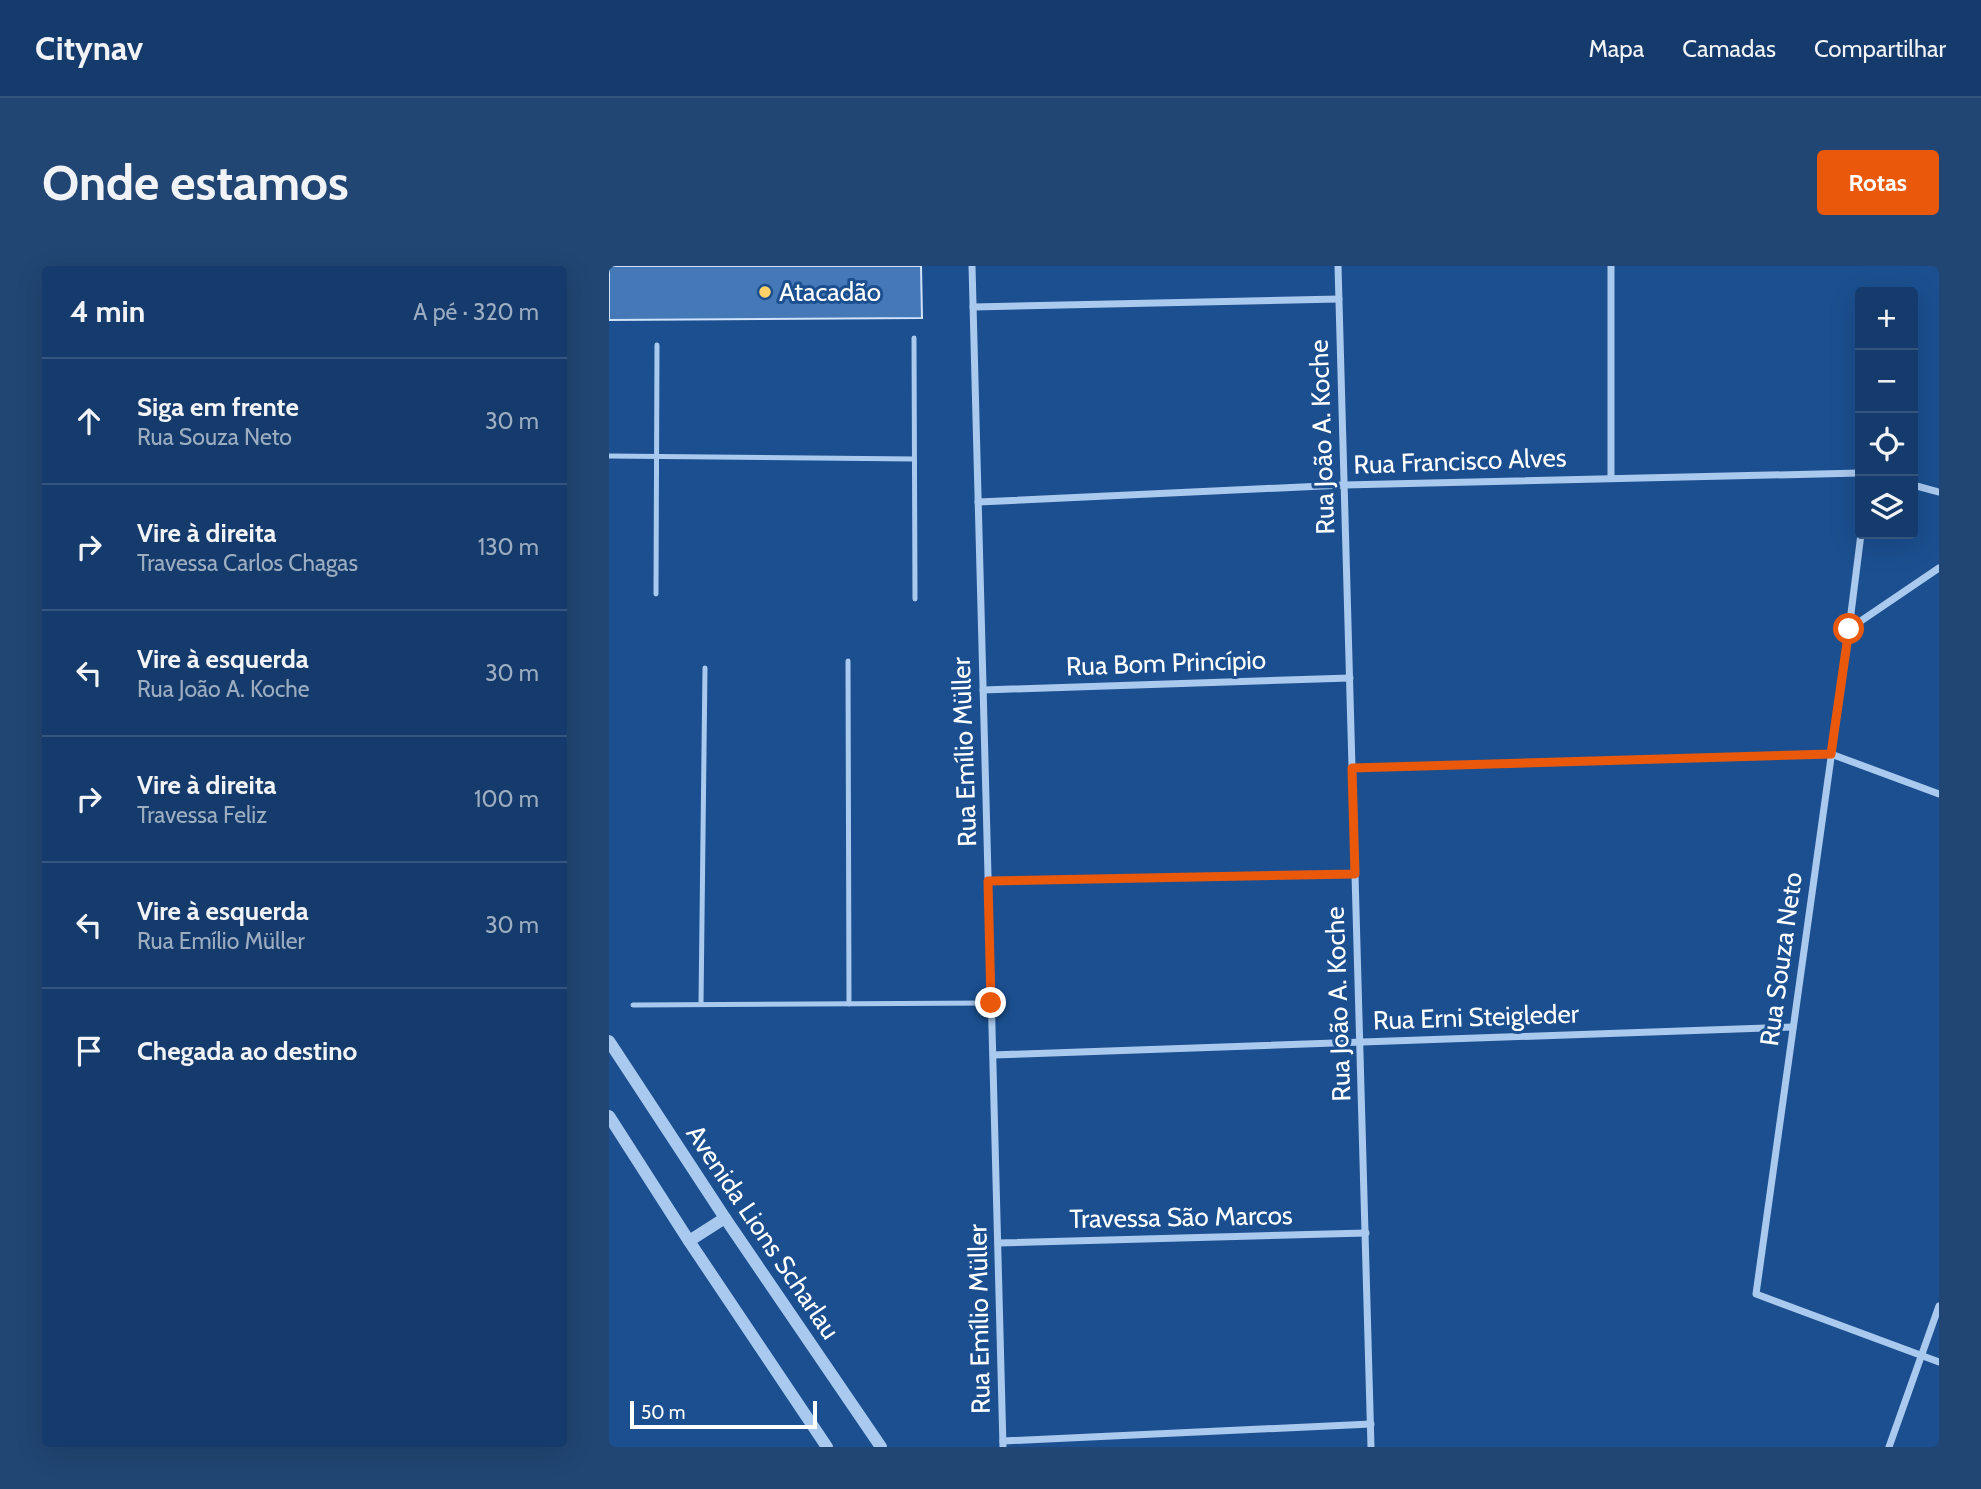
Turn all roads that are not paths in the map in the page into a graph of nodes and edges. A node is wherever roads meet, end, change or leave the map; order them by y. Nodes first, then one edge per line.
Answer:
1 (972, 266) edge
2 (1338, 266) edge
3 (1611, 266) edge
4 (1339, 299) junction
5 (973, 307) junction
6 (914, 338) dead end
7 (657, 345) dead end
8 (609, 456) edge
9 (656, 456) junction
10 (914, 460) junction
11 (1855, 473) edge
12 (1611, 478) junction
13 (1345, 485) junction
14 (1918, 486) edge
15 (1939, 492) edge
16 (978, 502) junction
17 (1860, 539) edge
18 (1939, 568) edge
19 (656, 594) dead end
20 (915, 599) dead end
21 (1849, 629) junction
22 (848, 661) dead end
23 (705, 668) dead end
24 (1350, 678) junction
25 (983, 690) junction
26 (1831, 754) junction
27 (1352, 768) junction
28 (1939, 794) edge
29 (1355, 874) junction
30 (988, 881) junction
31 (849, 1003) junction
32 (991, 1003) junction
33 (701, 1004) junction
34 (633, 1005) dead end
35 (1793, 1027) junction
36 (609, 1041) edge
37 (1360, 1042) junction
38 (993, 1055) junction
39 (609, 1116) edge
40 (725, 1219) junction
41 (1366, 1233) junction
42 (689, 1241) junction
43 (998, 1243) junction
44 (1939, 1306) edge
45 (1921, 1355) junction
46 (1939, 1362) edge
47 (1371, 1424) junction
48 (1003, 1444) edge
49 (827, 1447) edge
50 (881, 1447) edge
51 (1371, 1447) edge
52 (1889, 1447) edge

1 - 5 street, Rua Emílio Müller
2 - 4 street, Rua João A. Koche
3 - 12 street
4 - 5 street
4 - 13 street, Rua João A. Koche
5 - 16 street, Rua Emílio Müller
6 - 10 lane
7 - 9 lane
8 - 9 lane
9 - 10 lane
9 - 19 lane
10 - 20 lane
11 - 12 street, Rua Francisco Alves
12 - 13 street, Rua Francisco Alves
13 - 16 street, Rua Francisco Alves
13 - 24 street, Rua João A. Koche
14 - 15 street
16 - 25 street, Rua Emílio Müller
17 - 21 street, Rua Souza Neto
18 - 21 street
21 - 26 street, Rua Souza Neto
22 - 31 lane
23 - 33 lane
24 - 25 street, Rua Bom Princípio
24 - 27 street, Rua João A. Koche
25 - 30 street, Rua Emílio Müller
26 - 27 street
26 - 28 street
26 - 35 street, Rua Souza Neto
27 - 29 street, Rua João A. Koche
29 - 30 street
29 - 37 street, Rua João A. Koche
30 - 32 street, Rua Emílio Müller
31 - 32 lane
31 - 33 lane
32 - 38 street, Rua Emílio Müller
33 - 34 lane
35 - 37 street, Rua Erni Steigleder
35 - 45 street, Rua Souza Neto
36 - 40 street, Avenida Lions Scharlau
37 - 38 street, Rua Erni Steigleder
37 - 41 street, Rua João A. Koche
38 - 43 street, Rua Emílio Müller
39 - 42 street
40 - 42 street
40 - 50 street, Avenida Lions Scharlau
41 - 43 street, Travessa São Marcos
41 - 47 street, Rua João A. Koche
42 - 49 street
43 - 48 street, Rua Emílio Müller
44 - 45 street
45 - 46 street
45 - 52 street
47 - 48 street
47 - 51 street, Rua João A. Koche

